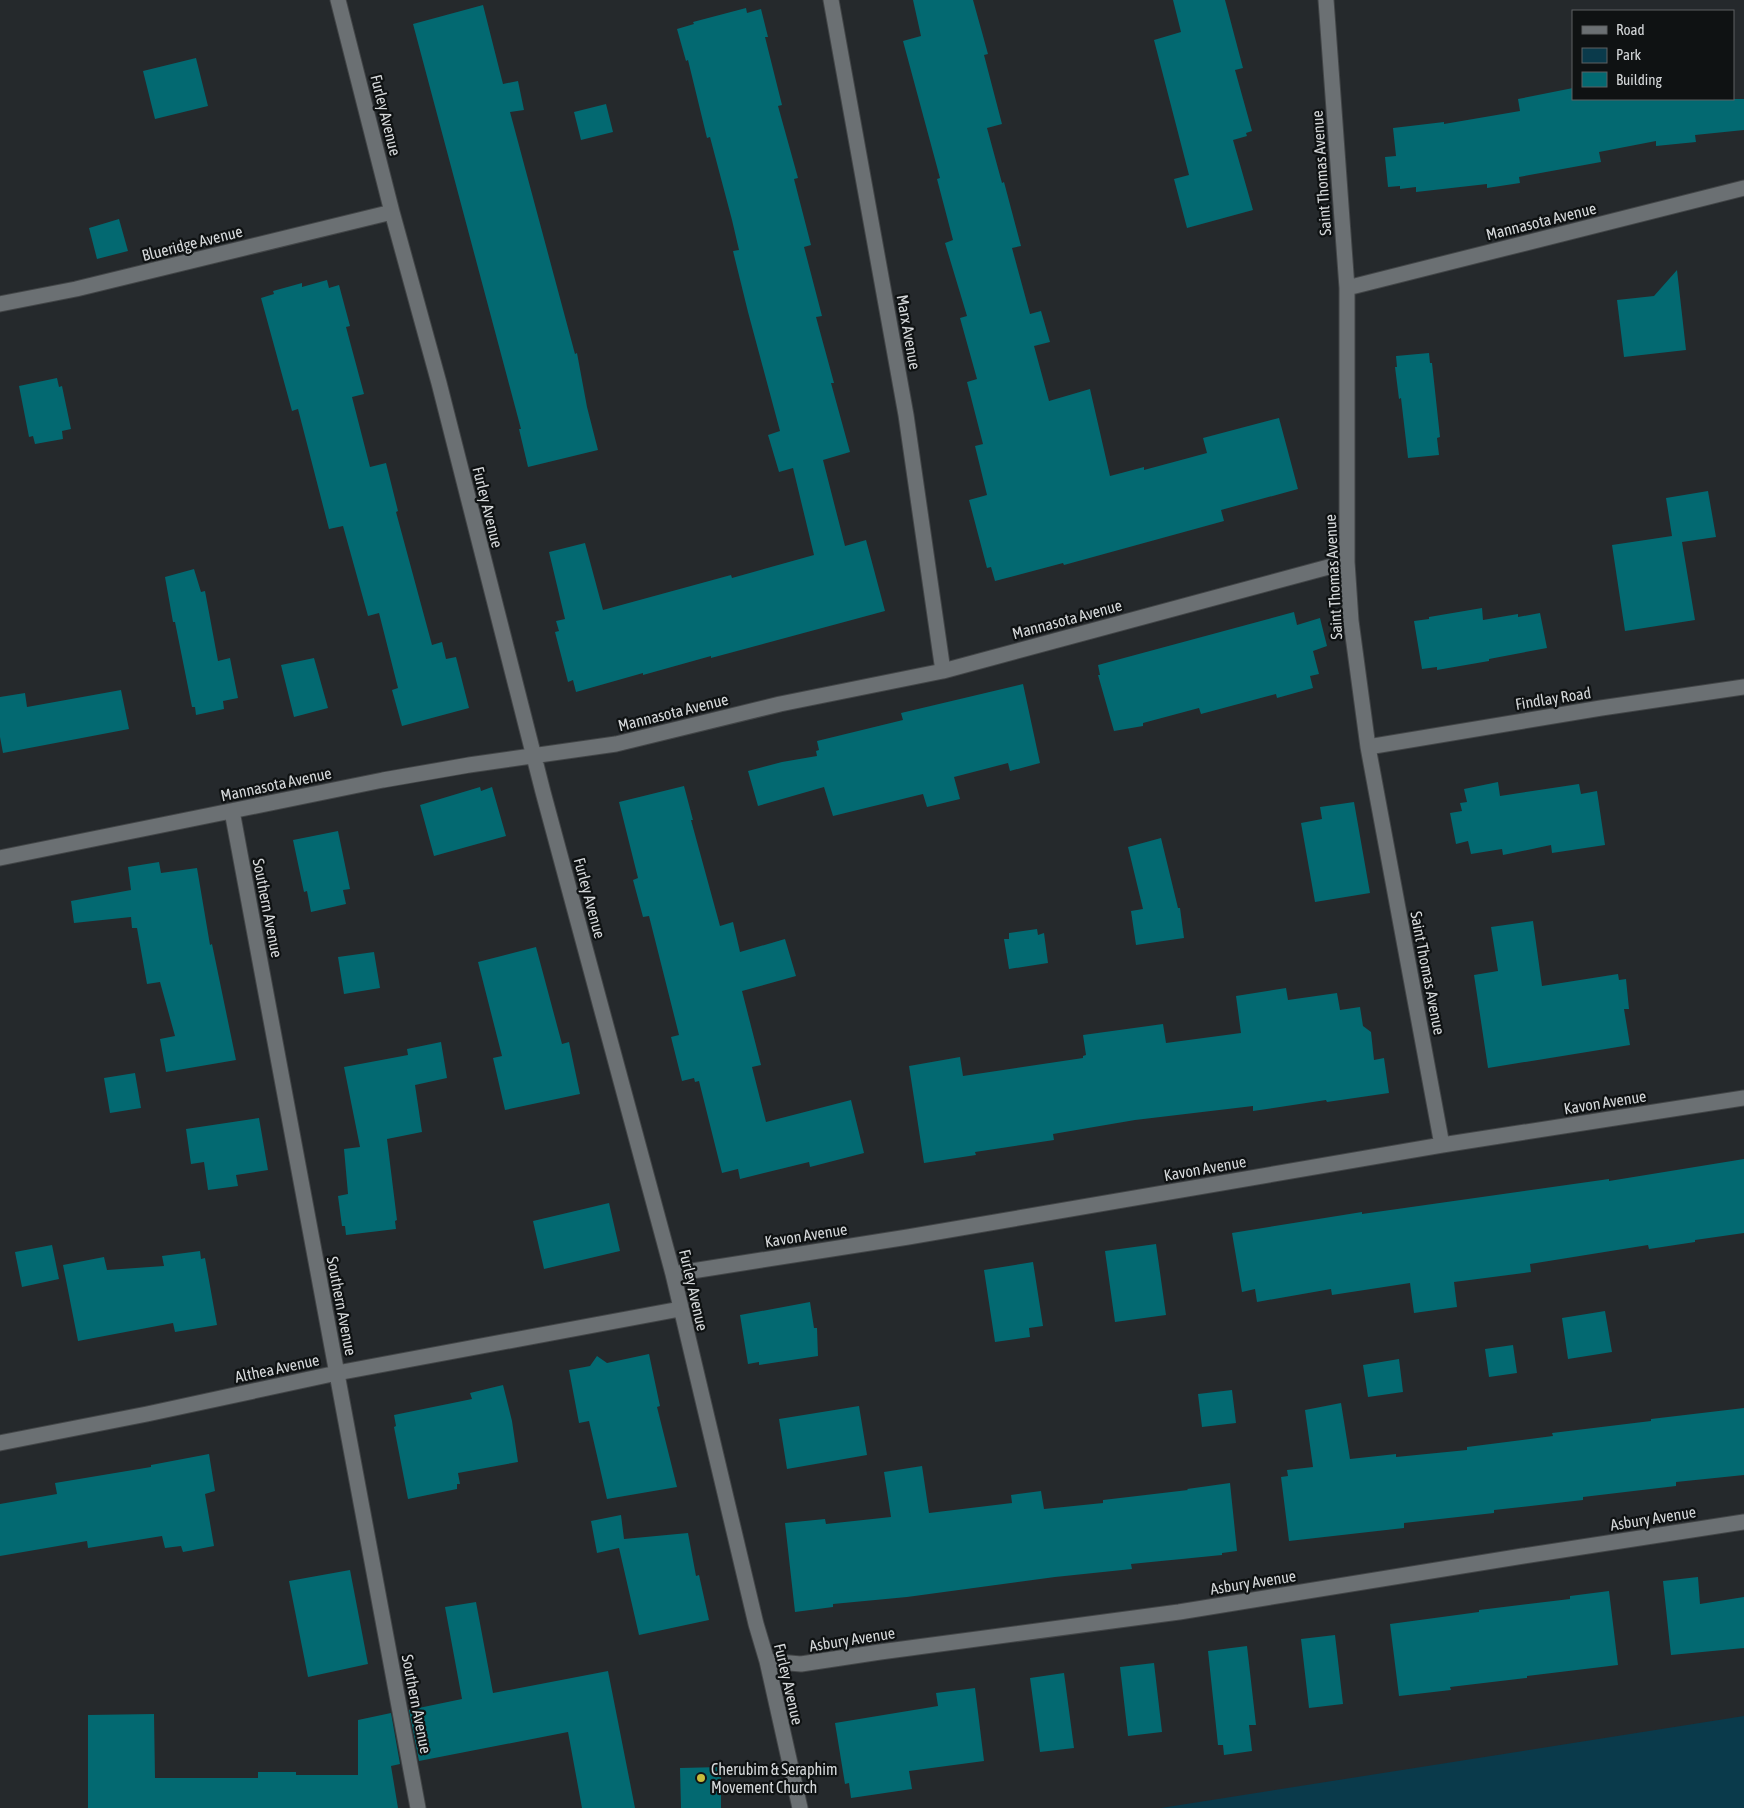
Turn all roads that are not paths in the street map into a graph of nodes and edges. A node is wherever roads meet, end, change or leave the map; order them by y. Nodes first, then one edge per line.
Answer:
1 (338, 0) edge
2 (831, 0) edge
3 (1326, 0) edge
4 (1744, 188) edge
5 (392, 212) junction
6 (1347, 288) junction
7 (0, 304) edge
8 (1347, 562) junction
9 (943, 671) junction
10 (1744, 687) edge
11 (1368, 747) junction
12 (534, 755) junction
13 (232, 811) junction
14 (0, 858) edge
15 (1744, 1098) edge
16 (1442, 1145) junction
17 (673, 1274) junction
18 (680, 1309) junction
19 (337, 1373) junction
20 (0, 1443) edge
21 (1744, 1522) edge
22 (766, 1660) junction
23 (418, 1808) edge
24 (800, 1808) edge

1 - 5 street, Furley Avenue
2 - 9 street, Marx Avenue
3 - 6 street, Saint Thomas Avenue
4 - 6 street, Mannasota Avenue
5 - 7 street, Blueridge Avenue
5 - 12 street, Furley Avenue
6 - 8 street, Saint Thomas Avenue
8 - 9 street, Mannasota Avenue
8 - 11 street, Saint Thomas Avenue
9 - 12 street, Mannasota Avenue
10 - 11 street, Findlay Road
11 - 16 street, Saint Thomas Avenue
12 - 13 street, Mannasota Avenue
12 - 17 street, Furley Avenue
13 - 14 street, Mannasota Avenue
13 - 19 street, Southern Avenue
15 - 16 street, Kavon Avenue
16 - 17 street, Kavon Avenue
17 - 18 street, Furley Avenue
18 - 19 street, Althea Avenue
18 - 22 street, Furley Avenue
19 - 20 street, Althea Avenue
19 - 23 street, Southern Avenue
21 - 22 street, Asbury Avenue
22 - 24 street, Furley Avenue

